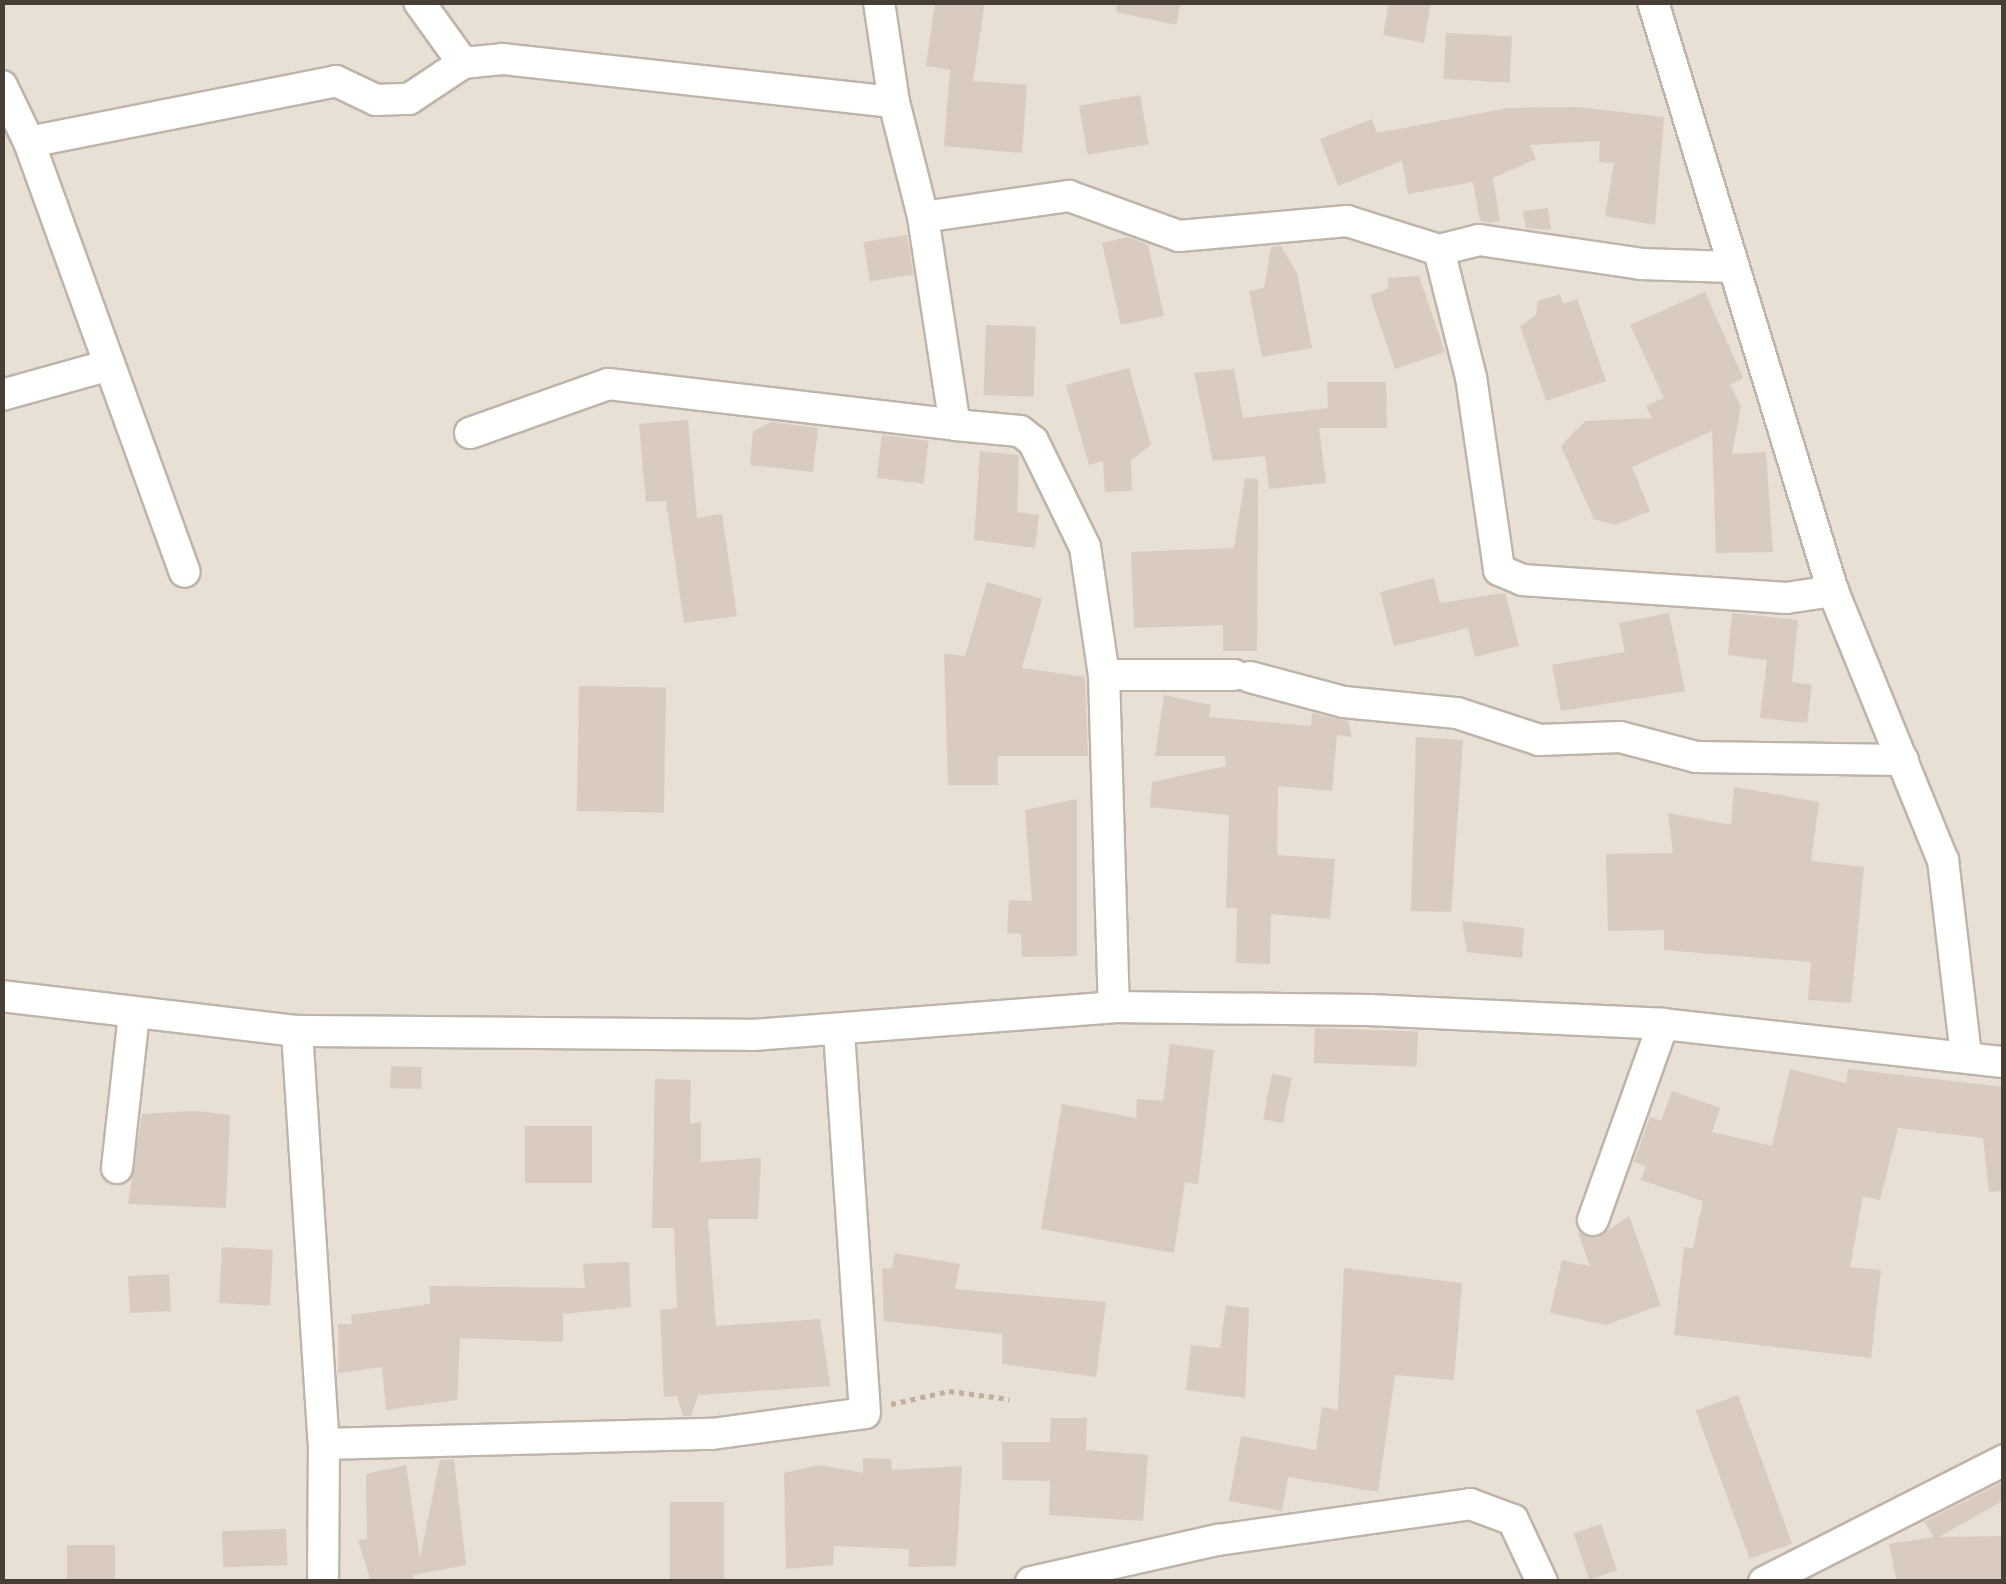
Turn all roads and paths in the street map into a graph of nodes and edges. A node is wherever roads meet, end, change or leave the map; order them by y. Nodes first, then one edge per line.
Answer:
1 (418, 2) edge
2 (879, 2) edge
3 (1653, 2) edge
4 (463, 62) junction
5 (2, 86) edge
6 (894, 102) junction
7 (29, 142) junction
8 (923, 217) junction
9 (1439, 250) junction
10 (1732, 268) junction
11 (106, 366) junction
12 (2, 394) edge
13 (954, 425) junction
14 (470, 433) dead end
15 (185, 572) dead end
16 (1833, 591) junction
17 (1104, 674) junction
18 (1903, 760) junction
19 (2, 996) edge
20 (1114, 1007) junction
21 (134, 1013) junction
22 (1664, 1024) junction
23 (840, 1031) junction
24 (297, 1032) junction
25 (1966, 1056) junction
26 (2004, 1062) edge
27 (117, 1168) dead end
28 (1593, 1220) dead end
29 (1009, 1399) dead end
30 (865, 1414) junction
31 (324, 1444) junction
32 (2004, 1460) edge
33 (323, 1582) edge
34 (1030, 1582) edge
35 (1542, 1582) edge
36 (1764, 1582) edge

1 - 4 street
2 - 6 street
3 - 10 street
4 - 6 street
4 - 7 street
5 - 7 street
6 - 8 street
7 - 11 street
8 - 9 street
8 - 13 street
9 - 10 street
9 - 16 street
10 - 16 street
11 - 12 street
11 - 15 street
13 - 14 street
13 - 17 street
16 - 18 street
17 - 18 street
17 - 20 street
18 - 25 street
19 - 21 street
20 - 22 street
20 - 23 street
21 - 24 street
21 - 27 street
22 - 25 street
22 - 28 street
23 - 24 street
23 - 30 street
24 - 31 street
25 - 26 street
29 - 30 path
30 - 31 street
31 - 33 street
32 - 36 street
34 - 35 street

